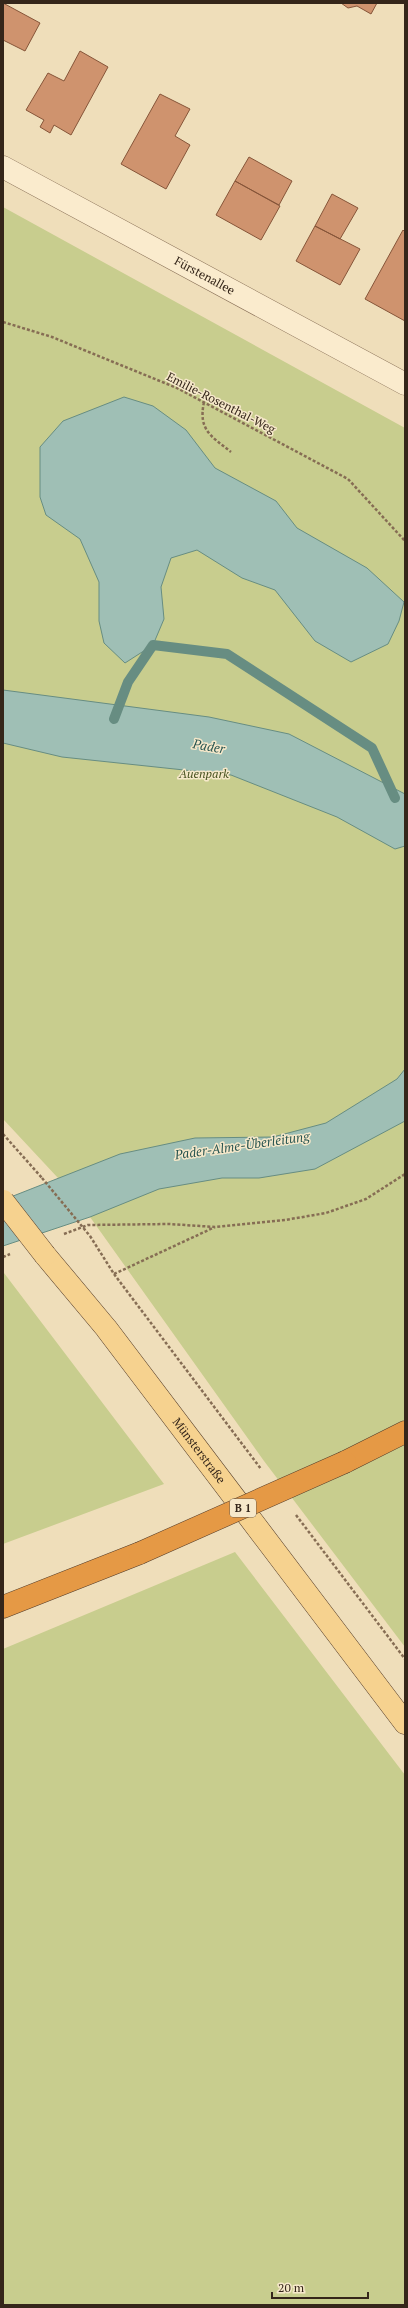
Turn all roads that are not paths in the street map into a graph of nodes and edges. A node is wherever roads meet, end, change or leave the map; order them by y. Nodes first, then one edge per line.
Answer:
1 (3, 167) edge
2 (405, 384) edge
3 (3, 1201) edge
4 (405, 1432) edge
5 (3, 1607) edge
6 (405, 1723) edge

1 - 2 street, Fürstenallee
3 - 6 main road, Münsterstraße, bridge
4 - 5 highway, B 1, bridge

